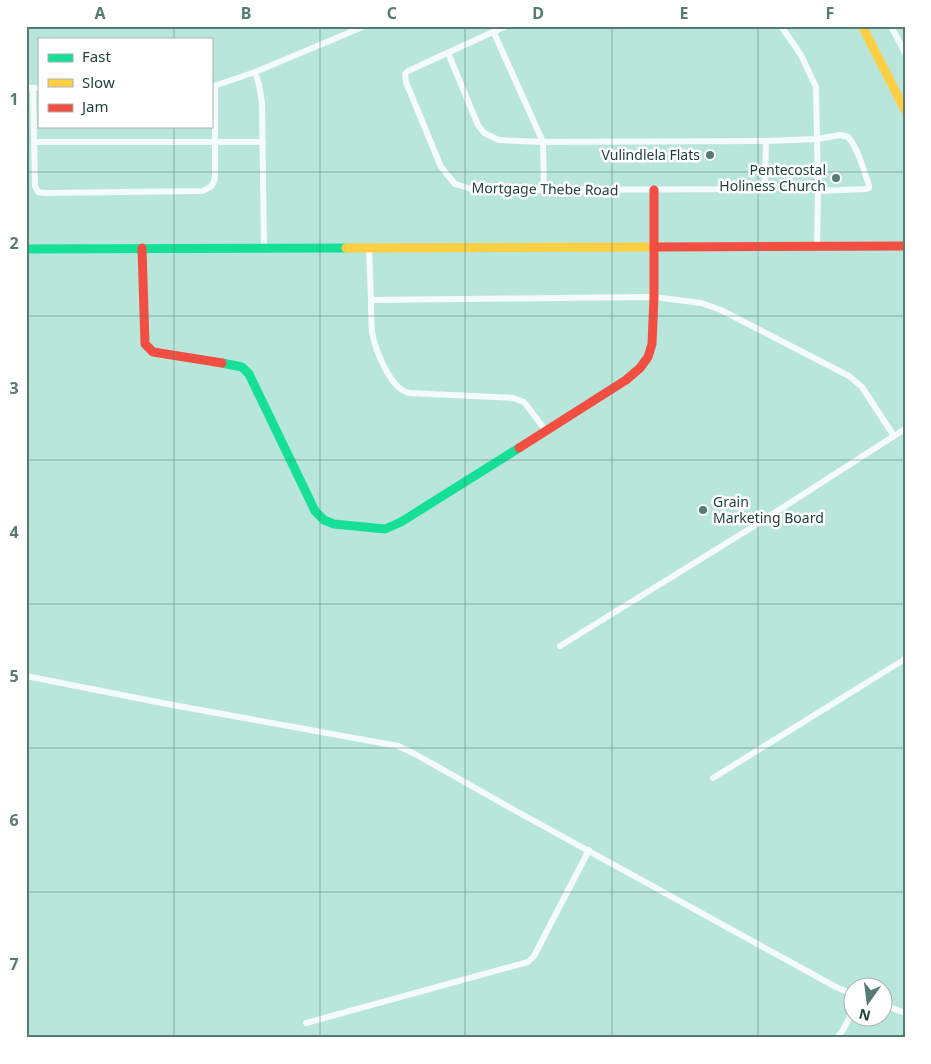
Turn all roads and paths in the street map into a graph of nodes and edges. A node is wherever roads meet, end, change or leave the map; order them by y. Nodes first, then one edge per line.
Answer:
1 (365, 26) edge
2 (506, 26) edge
3 (781, 26) edge
4 (862, 26) edge
5 (891, 26) edge
6 (494, 33) junction
7 (904, 51) edge
8 (448, 52) junction
9 (255, 72) junction
10 (213, 87) edge
11 (33, 88) edge
12 (905, 110) edge
13 (818, 139) junction
14 (214, 141) junction
15 (766, 141) junction
16 (34, 142) junction
17 (264, 142) junction
18 (543, 142) junction
19 (544, 190) junction
20 (654, 190) junction
21 (818, 191) junction
22 (905, 246) edge
23 (142, 248) junction
24 (264, 248) junction
25 (654, 248) junction
26 (817, 248) junction
27 (26, 249) edge
28 (369, 249) junction
29 (654, 297) junction
30 (371, 300) junction
31 (905, 429) edge
32 (546, 431) junction
33 (894, 436) junction
34 (560, 646) dead end
35 (905, 658) edge
36 (26, 676) edge
37 (713, 778) dead end
38 (589, 850) junction
39 (844, 990) edge
40 (306, 1023) dead end
41 (846, 1026) edge
42 (838, 1038) edge

1 - 9 street
2 - 6 street, Mortgage Thebe Road
3 - 13 street
4 - 12 street
5 - 7 street
6 - 8 street, Mortgage Thebe Road
6 - 18 street
8 - 18 street
8 - 19 street, Mortgage Thebe Road
9 - 10 street
9 - 17 street
10 - 14 street
11 - 16 street
13 - 15 street
13 - 21 street
13 - 21 street
14 - 16 street
14 - 16 street
14 - 17 street
15 - 18 street
15 - 20 street, Mortgage Thebe Road
17 - 24 street
18 - 19 street
19 - 20 street, Mortgage Thebe Road
20 - 25 street
21 - 26 street
22 - 26 street
23 - 24 street
23 - 27 street
23 - 32 street
24 - 28 street
25 - 26 street
25 - 28 street
25 - 29 street
28 - 30 street
29 - 30 street
29 - 32 street
29 - 33 street
30 - 32 street
31 - 33 street
33 - 34 street
35 - 37 street
36 - 38 street
38 - 39 street
38 - 40 street
41 - 42 street

